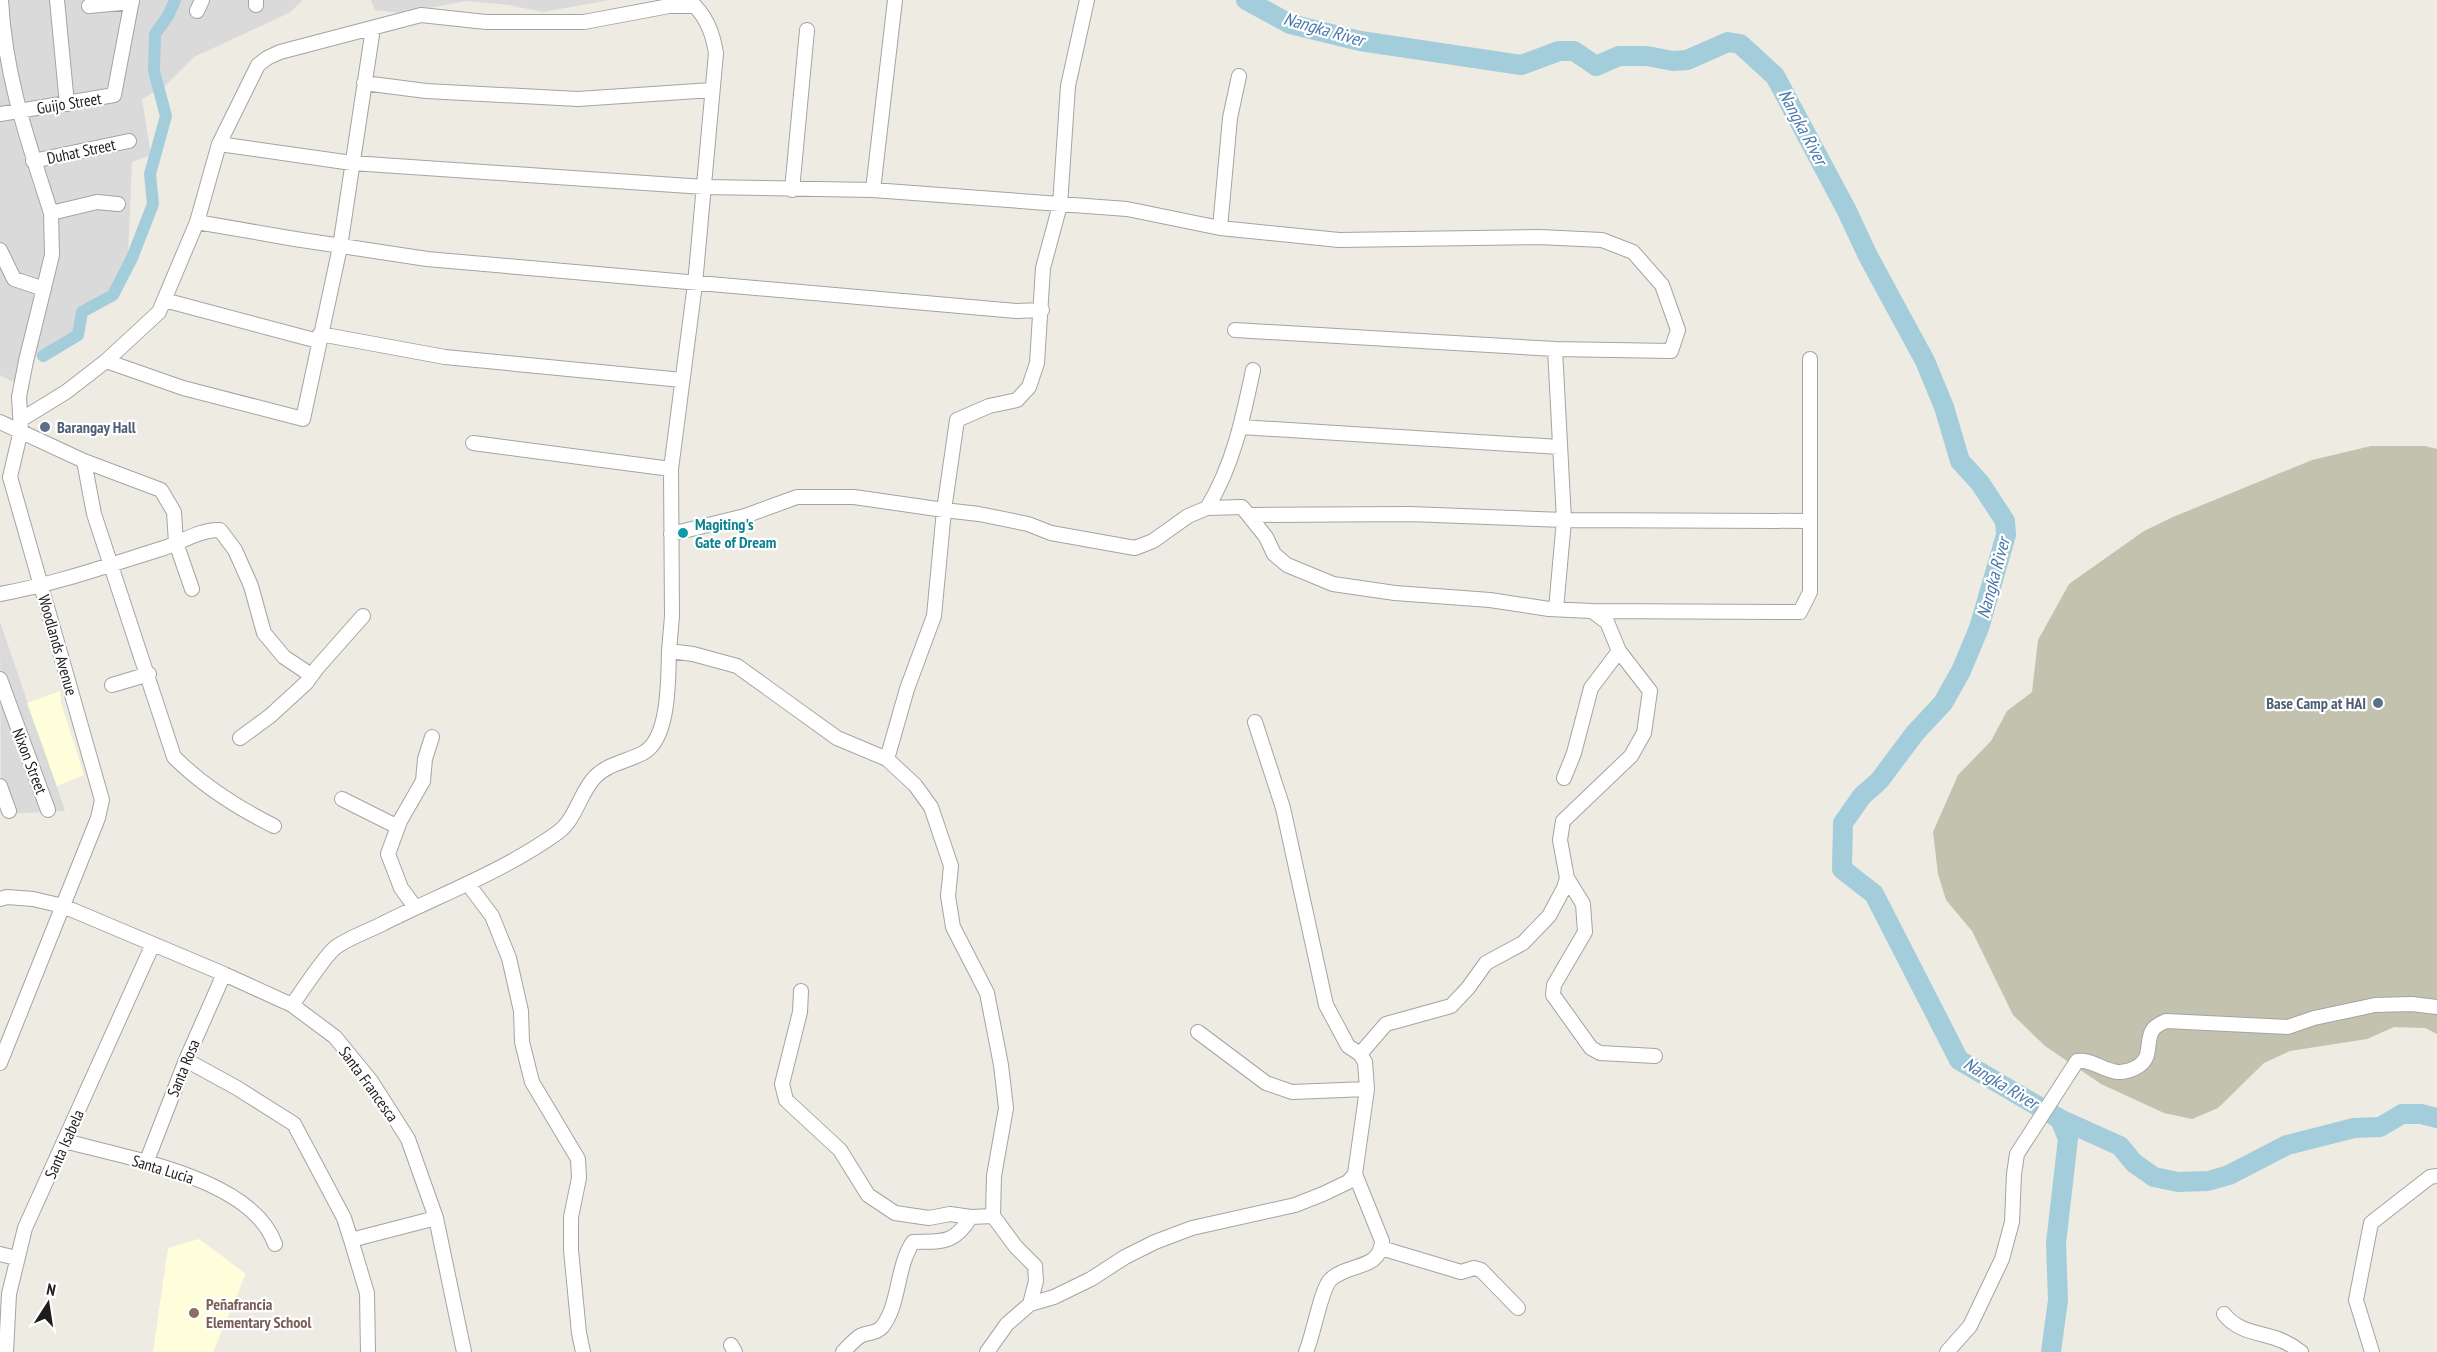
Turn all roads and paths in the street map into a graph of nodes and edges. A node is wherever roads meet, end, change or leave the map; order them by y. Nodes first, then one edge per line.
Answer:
1 (1, 0) edge
2 (57, 0) edge
3 (896, 0) edge
4 (1087, 0) edge
5 (132, 1) edge
6 (89, 6) dead end
7 (373, 28) junction
8 (807, 30) dead end
9 (1239, 76) dead end
10 (364, 83) junction
11 (712, 90) junction
12 (67, 104) junction
13 (18, 111) junction
14 (0, 114) edge
15 (129, 141) dead end
16 (219, 144) junction
17 (33, 161) junction
18 (352, 163) junction
19 (704, 187) junction
20 (792, 190) junction
21 (873, 190) junction
22 (118, 204) dead end
23 (1060, 205) junction
24 (51, 213) junction
25 (197, 222) junction
26 (1220, 228) junction
27 (340, 247) junction
28 (0, 250) edge
29 (695, 284) junction
30 (44, 289) junction
31 (164, 300) junction
32 (1042, 310) junction
33 (1235, 330) dead end
34 (319, 337) junction
35 (1555, 349) junction
36 (1810, 359) dead end
37 (106, 361) junction
38 (1253, 370) dead end
39 (682, 380) junction
40 (0, 422) edge
41 (21, 425) junction
42 (1241, 427) junction
43 (473, 443) dead end
44 (1559, 447) junction
45 (84, 460) junction
46 (671, 469) junction
47 (1207, 508) junction
48 (944, 510) junction
49 (1250, 515) junction
50 (1564, 520) junction
51 (1810, 521) junction
52 (671, 534) junction
53 (176, 543) junction
54 (110, 565) junction
55 (42, 586) junction
56 (192, 589) dead end
57 (0, 594) edge
58 (1556, 609) junction
59 (1592, 611) junction
60 (363, 616) dead end
61 (669, 651) junction
62 (1619, 651) junction
63 (149, 674) junction
64 (311, 675) junction
65 (0, 679) edge
66 (112, 686) dead end
67 (14, 719) junction
68 (0, 722) edge
69 (1255, 722) dead end
70 (432, 737) dead end
71 (240, 738) dead end
72 (887, 759) junction
73 (1564, 778) dead end
74 (0, 786) edge
75 (342, 800) dead end
76 (48, 810) dead end
77 (9, 812) dead end
78 (274, 826) dead end
79 (398, 827) junction
80 (1567, 878) junction
81 (468, 884) junction
82 (0, 899) edge
83 (63, 906) junction
84 (415, 908) junction
85 (153, 944) junction
86 (224, 974) junction
87 (801, 990) dead end
88 (292, 1005) junction
89 (2437, 1007) edge
90 (1198, 1032) dead end
91 (1360, 1054) junction
92 (1654, 1056) dead end
93 (186, 1060) junction
94 (0, 1063) edge
95 (1367, 1089) junction
96 (65, 1141) junction
97 (146, 1163) junction
98 (1355, 1174) junction
99 (2437, 1176) edge
100 (993, 1216) junction
101 (971, 1217) junction
102 (436, 1218) junction
103 (351, 1240) junction
104 (275, 1244) dead end
105 (1381, 1248) junction
106 (0, 1254) edge
107 (16, 1258) junction
108 (1030, 1304) junction
109 (1518, 1308) dead end
110 (2224, 1314) dead end
111 (6, 1352) edge
112 (368, 1352) edge
113 (464, 1352) edge
114 (583, 1352) edge
115 (843, 1352) edge
116 (987, 1352) edge
117 (1306, 1352) edge
118 (1947, 1352) edge
119 (2301, 1352) edge
120 (2372, 1352) edge

1 - 13 street, Woodlands Avenue
2 - 12 street
3 - 21 street
4 - 23 street
5 - 6 street
5 - 12 street, Guijo Street
7 - 10 street
7 - 11 street
7 - 16 street
8 - 20 street
9 - 26 street
10 - 11 street
10 - 18 street
11 - 19 street
12 - 13 street, Guijo Street
13 - 14 street, Guijo Street
13 - 17 street, Woodlands Avenue
15 - 17 street, Duhat Street
16 - 18 street
16 - 25 street
17 - 24 street, Woodlands Avenue
18 - 19 street
18 - 27 street
19 - 20 street
19 - 29 street
20 - 21 street
21 - 23 street
22 - 24 street
23 - 26 street
23 - 32 street
24 - 30 street, Woodlands Avenue
25 - 27 street
25 - 31 street
26 - 35 street
27 - 29 street
27 - 34 street
28 - 30 street
29 - 32 street
29 - 39 street
30 - 41 street, Woodlands Avenue
31 - 34 street
31 - 37 street
32 - 48 street
33 - 35 street
34 - 37 street
34 - 39 street
35 - 44 street
36 - 51 street
37 - 41 street
38 - 42 street
39 - 46 street
40 - 41 street
41 - 45 street
41 - 55 street, Woodlands Avenue
42 - 44 street
42 - 47 street
43 - 46 street
44 - 50 street
45 - 53 street
45 - 54 street
46 - 52 street
47 - 48 street
47 - 49 street
48 - 52 street
48 - 72 street
49 - 50 street
49 - 58 street
50 - 51 street
50 - 58 street
51 - 59 street
52 - 61 street
53 - 54 street
53 - 56 street
53 - 64 street
54 - 55 street
54 - 63 street
55 - 57 street
55 - 83 street, Woodlands Avenue
58 - 59 street
59 - 62 street
60 - 64 street
61 - 72 street
61 - 81 street
62 - 73 street
62 - 80 street
63 - 66 street
63 - 78 street
64 - 71 street
65 - 67 street, Nixon Street
67 - 68 street
67 - 76 street, Nixon Street
69 - 91 street
70 - 79 street
72 - 100 street
74 - 77 street
75 - 79 street
79 - 84 street
80 - 91 street
80 - 92 street
81 - 84 street
81 - 114 street
82 - 83 street, Santa Francesca
83 - 85 street, Santa Francesca
83 - 94 street, Woodlands Avenue
84 - 88 street
85 - 86 street, Santa Francesca
85 - 96 street, Santa Isabela
86 - 88 street, Santa Francesca
86 - 93 street, Santa Rosa
87 - 101 street
88 - 102 street, Santa Francesca
89 - 118 street
90 - 95 street
91 - 95 street
93 - 97 street, Santa Rosa
93 - 103 street
95 - 98 street
96 - 97 street, Santa Lucia
96 - 107 street, Santa Isabela
97 - 104 street, Santa Lucia
98 - 105 street
98 - 108 street
99 - 120 street
100 - 101 street
100 - 108 street
101 - 115 street
102 - 103 street
102 - 113 street, Santa Francesca
103 - 112 street
105 - 109 street
105 - 117 street
106 - 107 street
107 - 111 street, Santa Isabela
108 - 116 street
110 - 119 street

